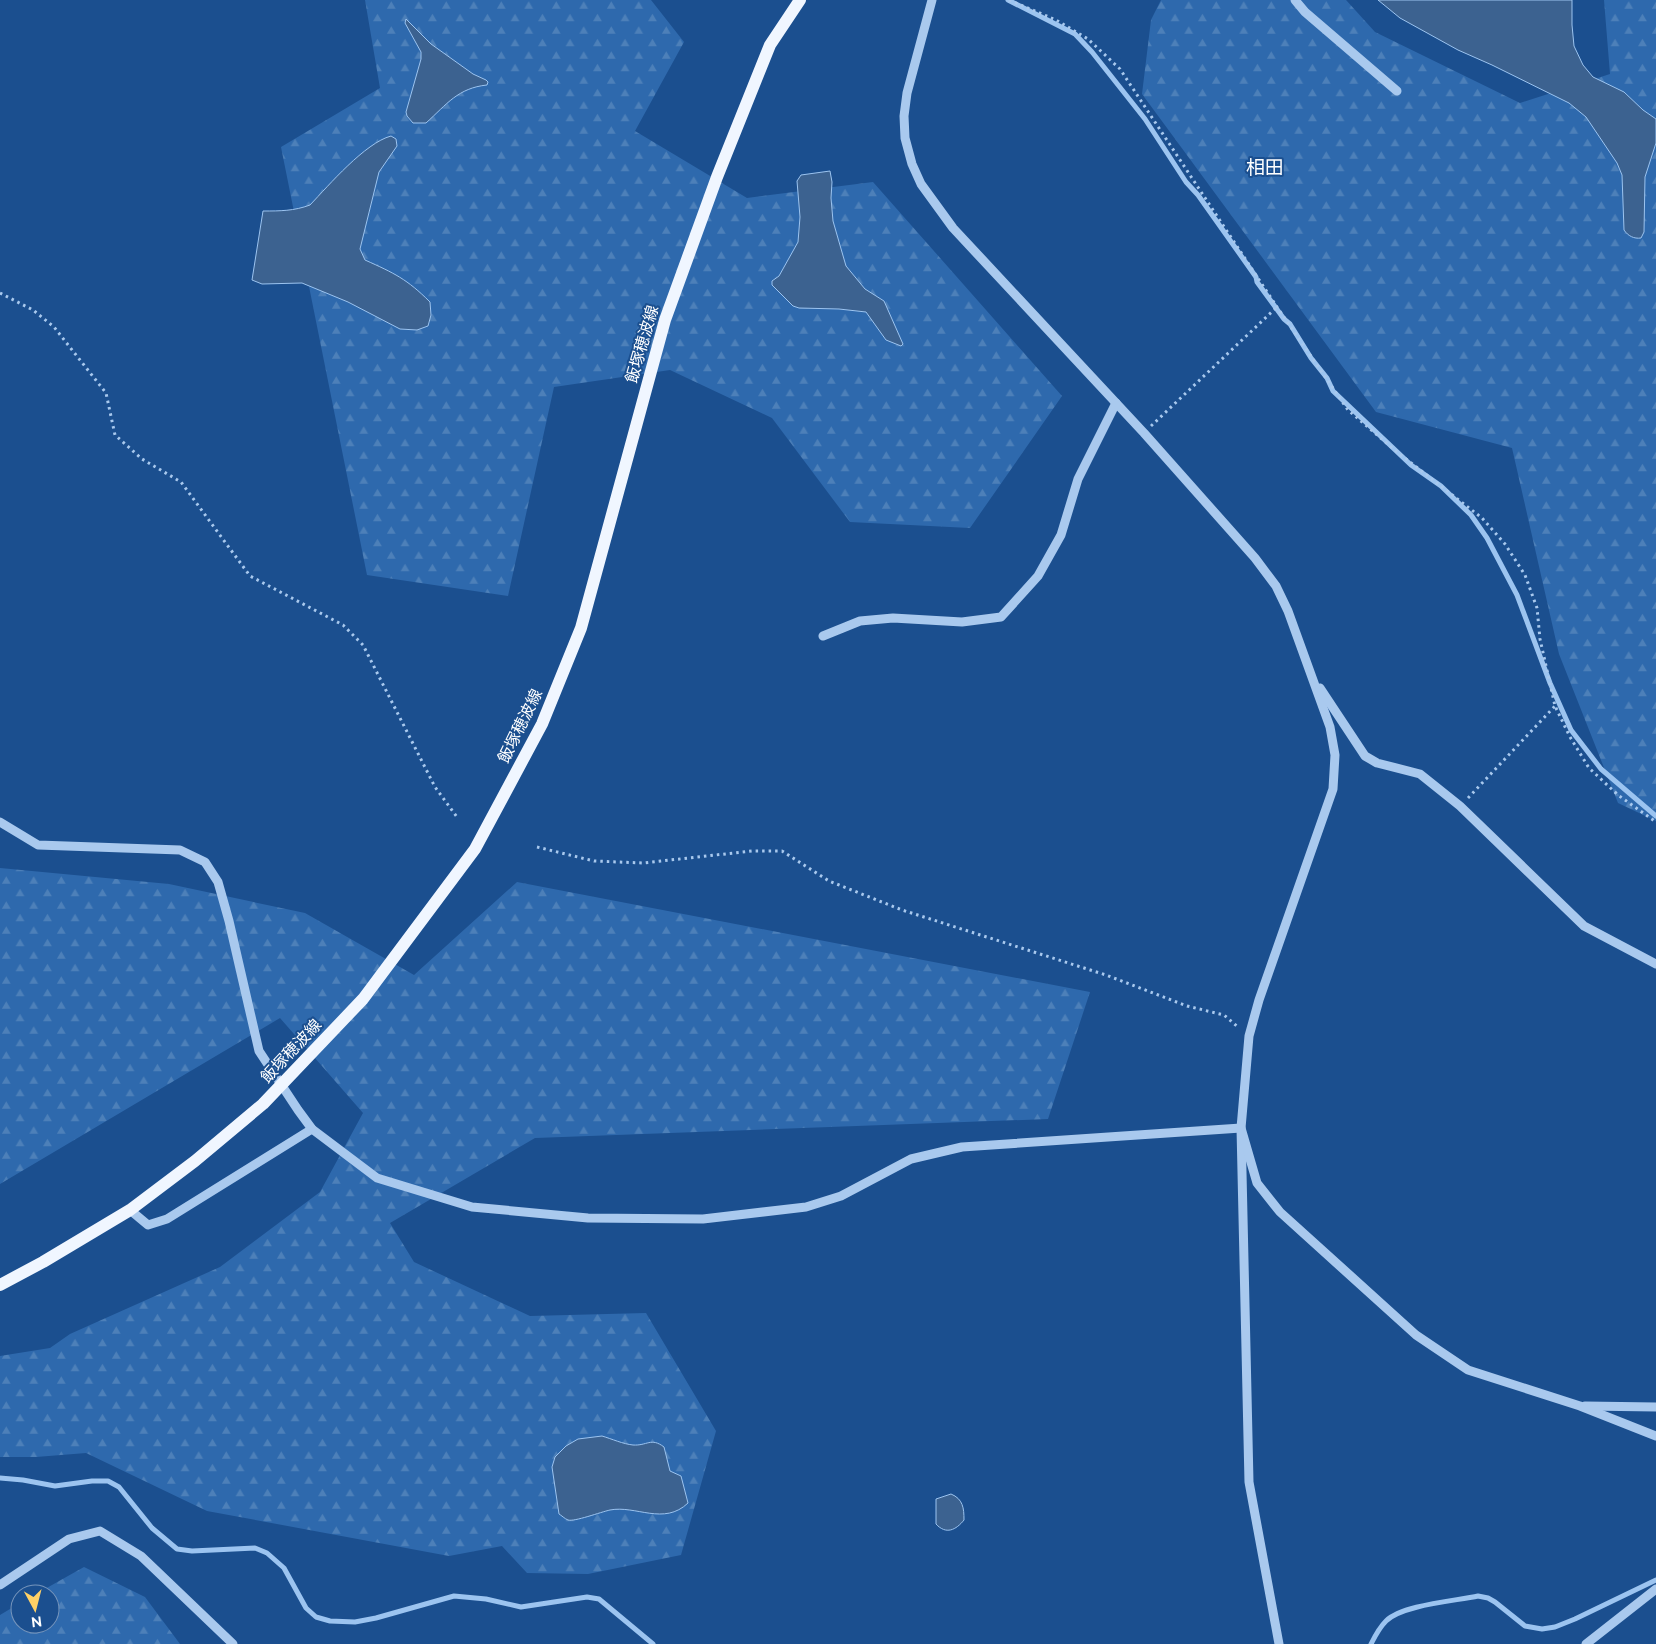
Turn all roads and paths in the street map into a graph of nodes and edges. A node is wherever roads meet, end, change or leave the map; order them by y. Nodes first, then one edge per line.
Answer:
1 (800, 0) edge
2 (932, 0) edge
3 (1009, 0) edge
4 (1296, 0) edge
5 (1397, 90) dead end
6 (0, 293) edge
7 (1277, 308) junction
8 (1116, 403) junction
9 (1144, 433) junction
10 (823, 636) dead end
11 (1312, 676) junction
12 (1555, 706) junction
13 (1460, 806) junction
14 (457, 817) dead end
15 (0, 822) edge
16 (1656, 822) edge
17 (537, 848) dead end
18 (1656, 964) edge
19 (1249, 1036) junction
20 (1241, 1128) junction
21 (312, 1129) junction
22 (130, 1210) junction
23 (0, 1285) edge
24 (1580, 1406) junction
25 (1656, 1407) edge
26 (1656, 1436) edge
27 (0, 1585) edge
28 (1656, 1589) edge
29 (233, 1644) edge
30 (1280, 1644) edge
31 (1586, 1644) edge

1 - 22 main road, 飯塚穂波線
2 - 8 street
3 - 7 path
4 - 5 street
6 - 14 path
7 - 9 path
7 - 12 path
8 - 9 street
8 - 10 street
9 - 11 street
11 - 13 street
11 - 19 street
12 - 13 path
12 - 16 path
13 - 18 street
15 - 21 street
17 - 19 path
19 - 20 street
20 - 21 street
20 - 24 street
20 - 30 street
21 - 22 street
22 - 23 main road, 飯塚穂波線
24 - 25 street
24 - 26 street
27 - 29 street
28 - 31 street

